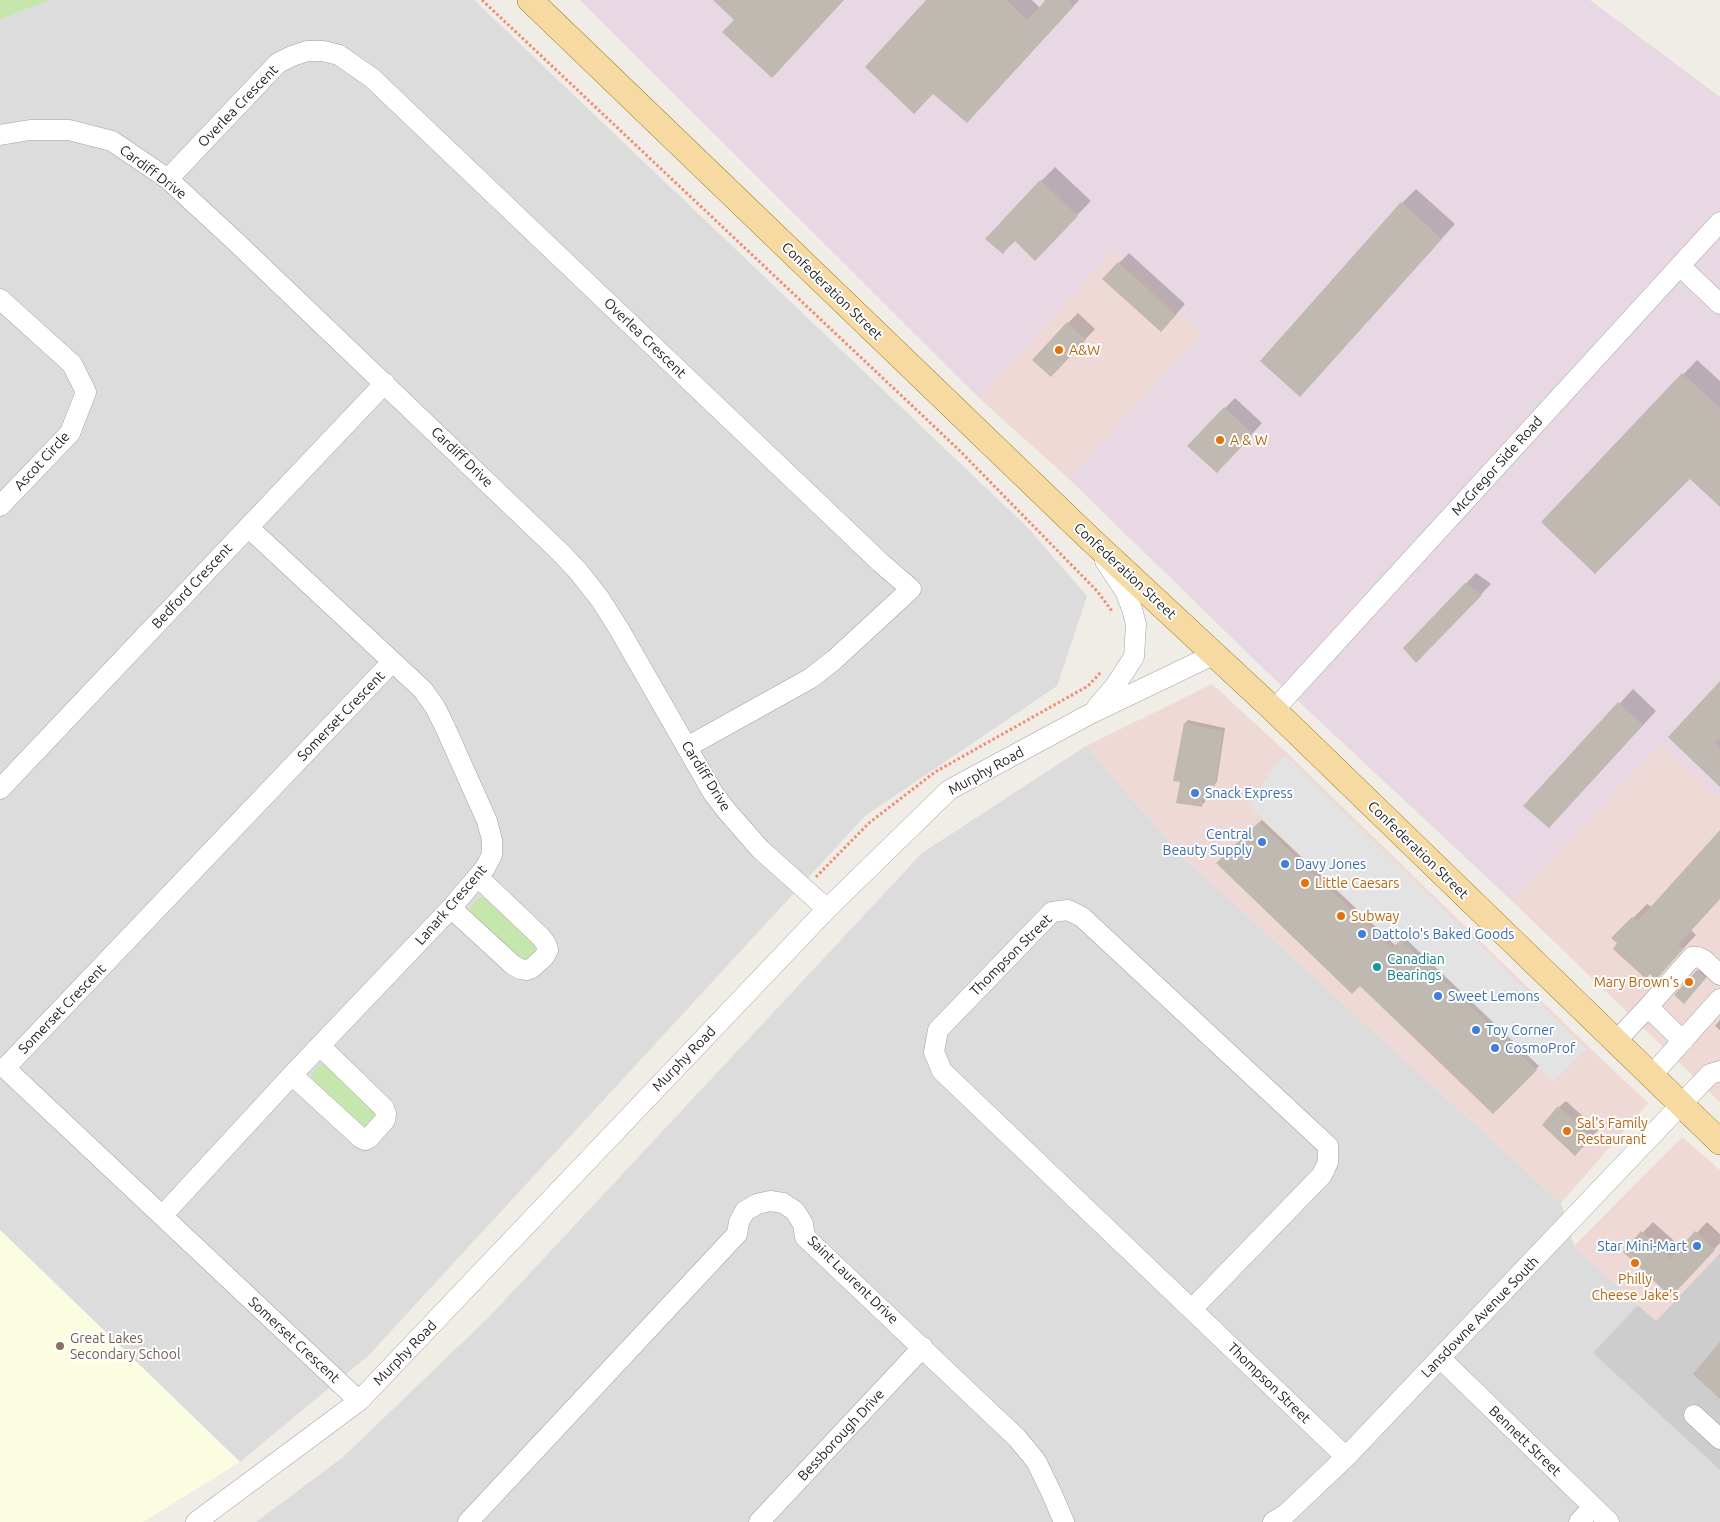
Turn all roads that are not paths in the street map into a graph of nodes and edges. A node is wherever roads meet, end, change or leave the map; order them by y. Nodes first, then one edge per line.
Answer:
1 (530, 0) edge
2 (0, 135) edge
3 (168, 179) junction
4 (1720, 222) edge
5 (1680, 266) junction
6 (0, 299) edge
7 (1720, 304) edge
8 (385, 383) junction
9 (0, 506) edge
10 (248, 527) junction
11 (1088, 536) junction
12 (1213, 655) junction
13 (392, 662) junction
14 (1274, 710) junction
15 (1090, 714) junction
16 (687, 748) junction
17 (0, 789) edge
18 (478, 877) junction
19 (451, 908) junction
20 (826, 909) junction
21 (1720, 975) edge
22 (1720, 999) edge
23 (1648, 1007) junction
24 (1683, 1040) junction
25 (1615, 1042) junction
26 (320, 1046) junction
27 (1720, 1071) edge
28 (292, 1075) junction
29 (1651, 1076) junction
30 (1681, 1105) junction
31 (1720, 1142) edge
32 (162, 1216) junction
33 (1192, 1309) junction
34 (923, 1347) junction
35 (1440, 1359) junction
36 (359, 1401) junction
37 (1694, 1415) dead end
38 (1720, 1439) edge
39 (1346, 1458) junction
40 (1593, 1507) junction
41 (196, 1522) edge
42 (468, 1522) edge
43 (759, 1522) edge
44 (1064, 1522) edge
45 (1273, 1522) edge
46 (1579, 1522) edge
47 (1609, 1522) edge

1 - 11 main road, Confederation Street
2 - 3 street, Cardiff Drive
3 - 8 street, Cardiff Drive
3 - 16 street, Overlea Crescent
4 - 5 street, McGregor Side Road
5 - 7 street
5 - 14 street, McGregor Side Road
6 - 9 street, Ascot Circle
8 - 10 street, Bedford Crescent
8 - 16 street, Cardiff Drive
10 - 13 street, Lanark Crescent
10 - 17 street, Bedford Crescent
11 - 12 main road, Confederation Street
11 - 15 street
12 - 14 main road, Confederation Street
12 - 15 street, Murphy Road
13 - 18 street, Lanark Crescent
13 - 32 street, Somerset Crescent
14 - 25 main road, Confederation Street
15 - 20 street, Murphy Road
16 - 20 street, Cardiff Drive
18 - 19 street, Lanark Crescent
18 - 19 street
19 - 26 street, Lanark Crescent
20 - 36 street, Murphy Road
21 - 23 street
22 - 24 street
23 - 24 street
23 - 25 street
24 - 29 street
25 - 29 main road, Confederation Street
26 - 28 street, Lanark Crescent
26 - 28 street
27 - 30 street, Lansdowne Avenue South
28 - 32 street, Lanark Crescent
29 - 30 main road, Confederation Street
30 - 31 main road, Confederation Street
30 - 35 street, Lansdowne Avenue South
32 - 36 street, Somerset Crescent
33 - 33 street, Thompson Street
33 - 39 street, Thompson Street
34 - 42 street, Saint Laurent Drive
34 - 43 street, Bessborough Drive
34 - 44 street, Saint Laurent Drive
35 - 39 street, Lansdowne Avenue South
35 - 40 street, Bennett Street
36 - 41 street, Murphy Road
37 - 38 street
39 - 45 street, Lansdowne Avenue South
40 - 46 street
40 - 47 street, Bennett Street

